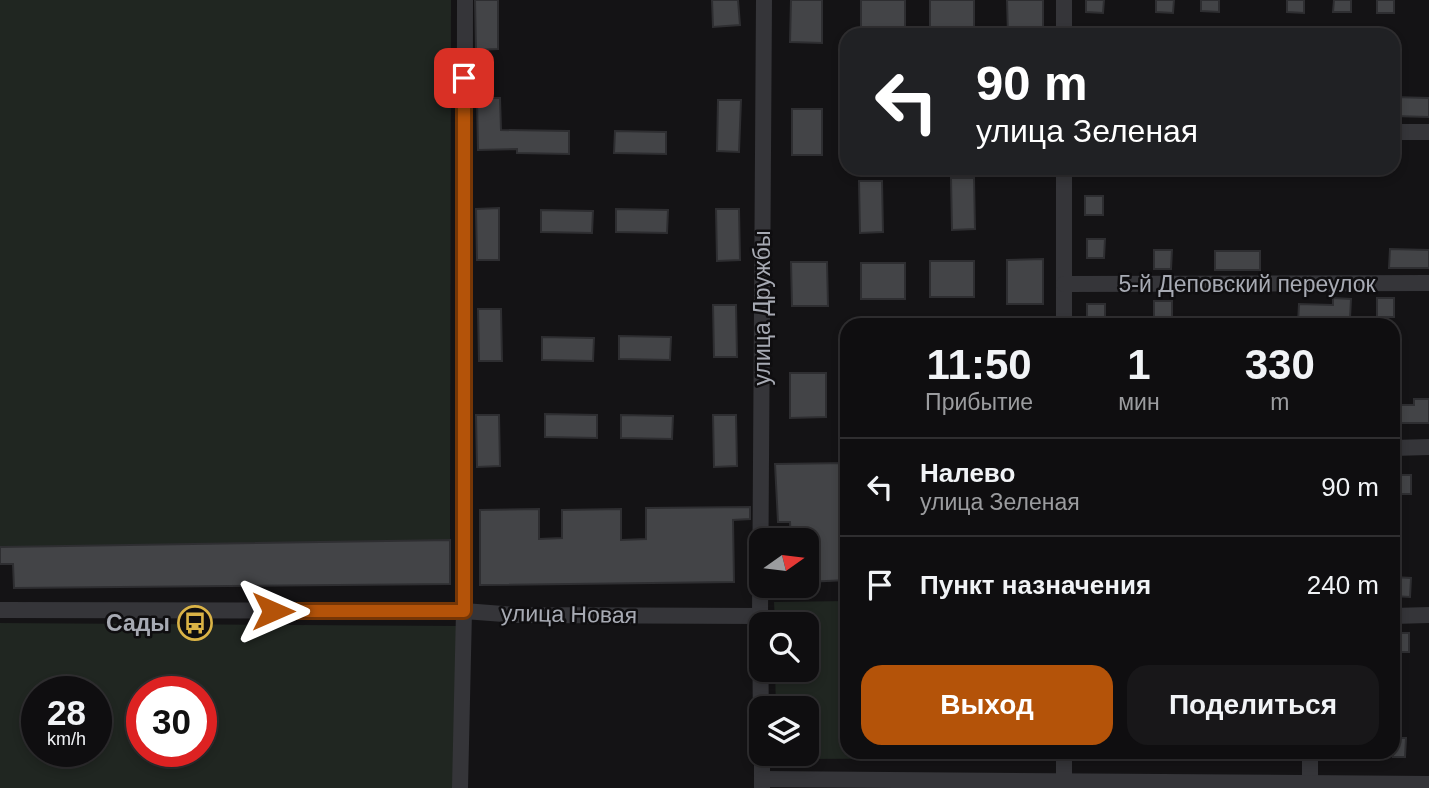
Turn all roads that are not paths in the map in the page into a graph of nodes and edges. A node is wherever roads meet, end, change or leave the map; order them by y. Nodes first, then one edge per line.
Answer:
1 (465, 0) edge
2 (764, 0) edge
3 (1064, 0) edge
4 (1064, 28) edge
5 (1400, 132) edge
6 (1429, 132) edge
7 (1064, 175) edge
8 (1429, 283) edge
9 (1064, 284) junction
10 (1064, 318) edge
11 (1429, 447) edge
12 (1400, 448) edge
13 (0, 610) edge
14 (464, 611) junction
15 (760, 612) edge
16 (1429, 615) edge
17 (749, 616) edge
18 (1400, 616) edge
19 (1064, 759) edge
20 (1310, 759) edge
21 (762, 783) edge
22 (1310, 783) junction
23 (1429, 784) edge
24 (1064, 785) edge
25 (460, 788) edge

1 - 14 street
2 - 15 street, улица Дружбы
3 - 4 street
5 - 6 street
7 - 9 street
8 - 9 street, 5-й Деповский переулок
9 - 10 street
11 - 12 street
13 - 14 street, улица Новая
14 - 17 street, улица Новая
14 - 25 street
16 - 18 street
19 - 24 street
20 - 22 street
21 - 24 street
22 - 23 street
22 - 24 street

